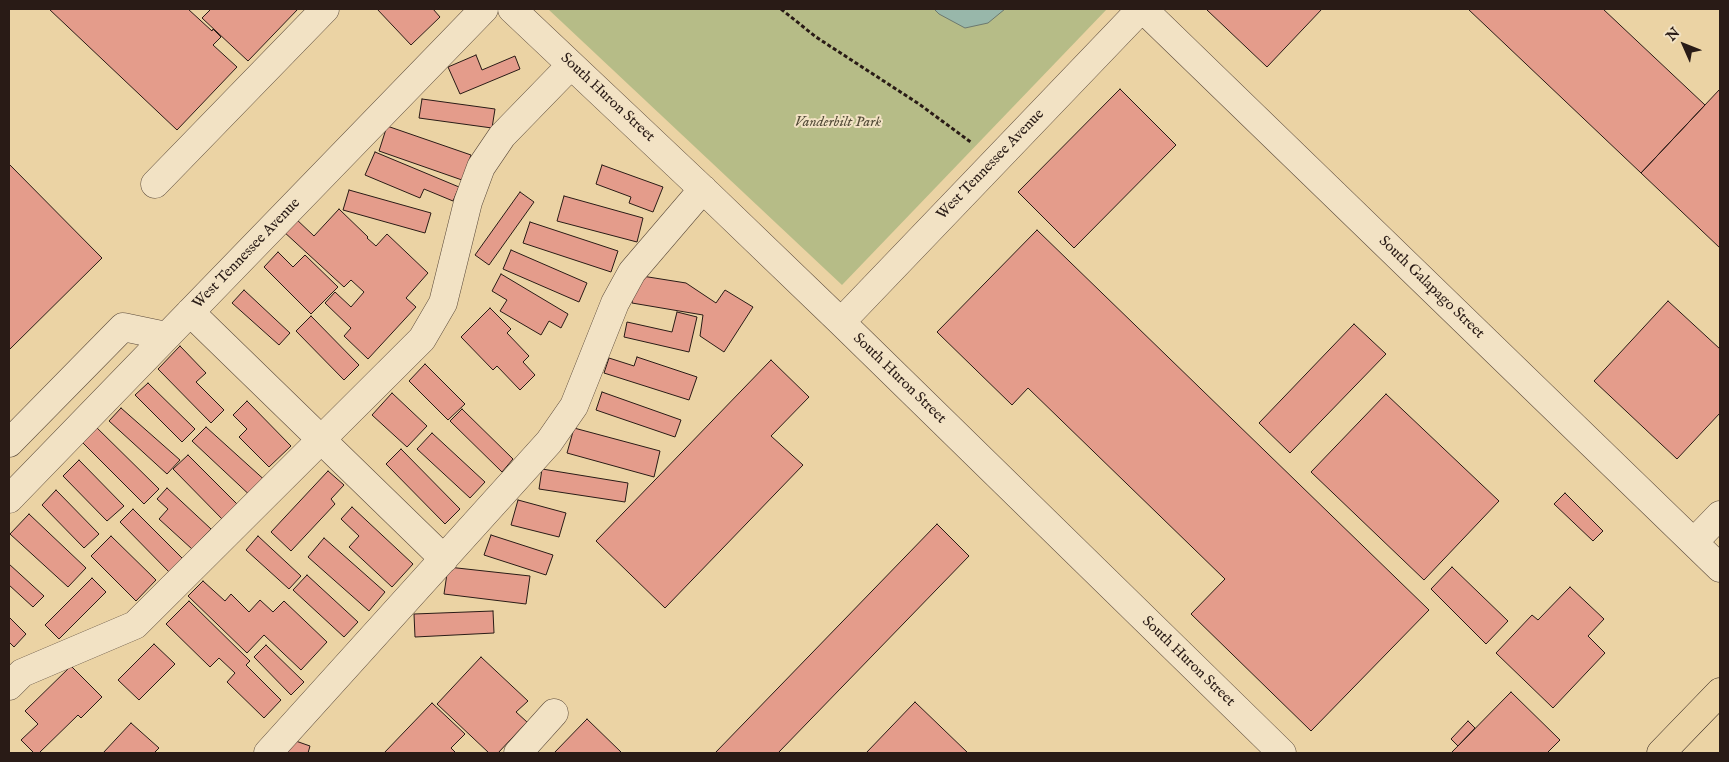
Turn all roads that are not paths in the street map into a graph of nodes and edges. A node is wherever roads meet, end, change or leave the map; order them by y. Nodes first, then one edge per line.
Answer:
1 (325, 9) edge
2 (484, 9) edge
3 (512, 9) edge
4 (1142, 9) edge
5 (571, 65) junction
6 (155, 184) dead end
7 (703, 189) junction
8 (190, 312) junction
9 (841, 322) junction
10 (166, 336) junction
11 (321, 440) junction
12 (9, 444) edge
13 (9, 499) edge
14 (1720, 515) edge
15 (1694, 542) junction
16 (444, 559) junction
17 (1720, 568) edge
18 (9, 686) edge
19 (1720, 692) edge
20 (554, 713) dead end
21 (268, 753) edge
22 (518, 753) edge
23 (1282, 753) edge
24 (1661, 753) edge

1 - 6 street
2 - 8 street, West Tennessee Avenue
3 - 5 street, South Huron Street
4 - 9 street, West Tennessee Avenue
4 - 15 street, South Galapago Street
5 - 7 street, South Huron Street
5 - 11 street
7 - 9 street, South Huron Street
7 - 16 street
8 - 10 street, West Tennessee Avenue
8 - 11 street
9 - 23 street, South Huron Street
10 - 12 street
10 - 13 street, West Tennessee Avenue
11 - 16 street
11 - 18 street
14 - 15 street
15 - 17 street, South Galapago Street
16 - 21 street
19 - 24 main road
20 - 22 street

